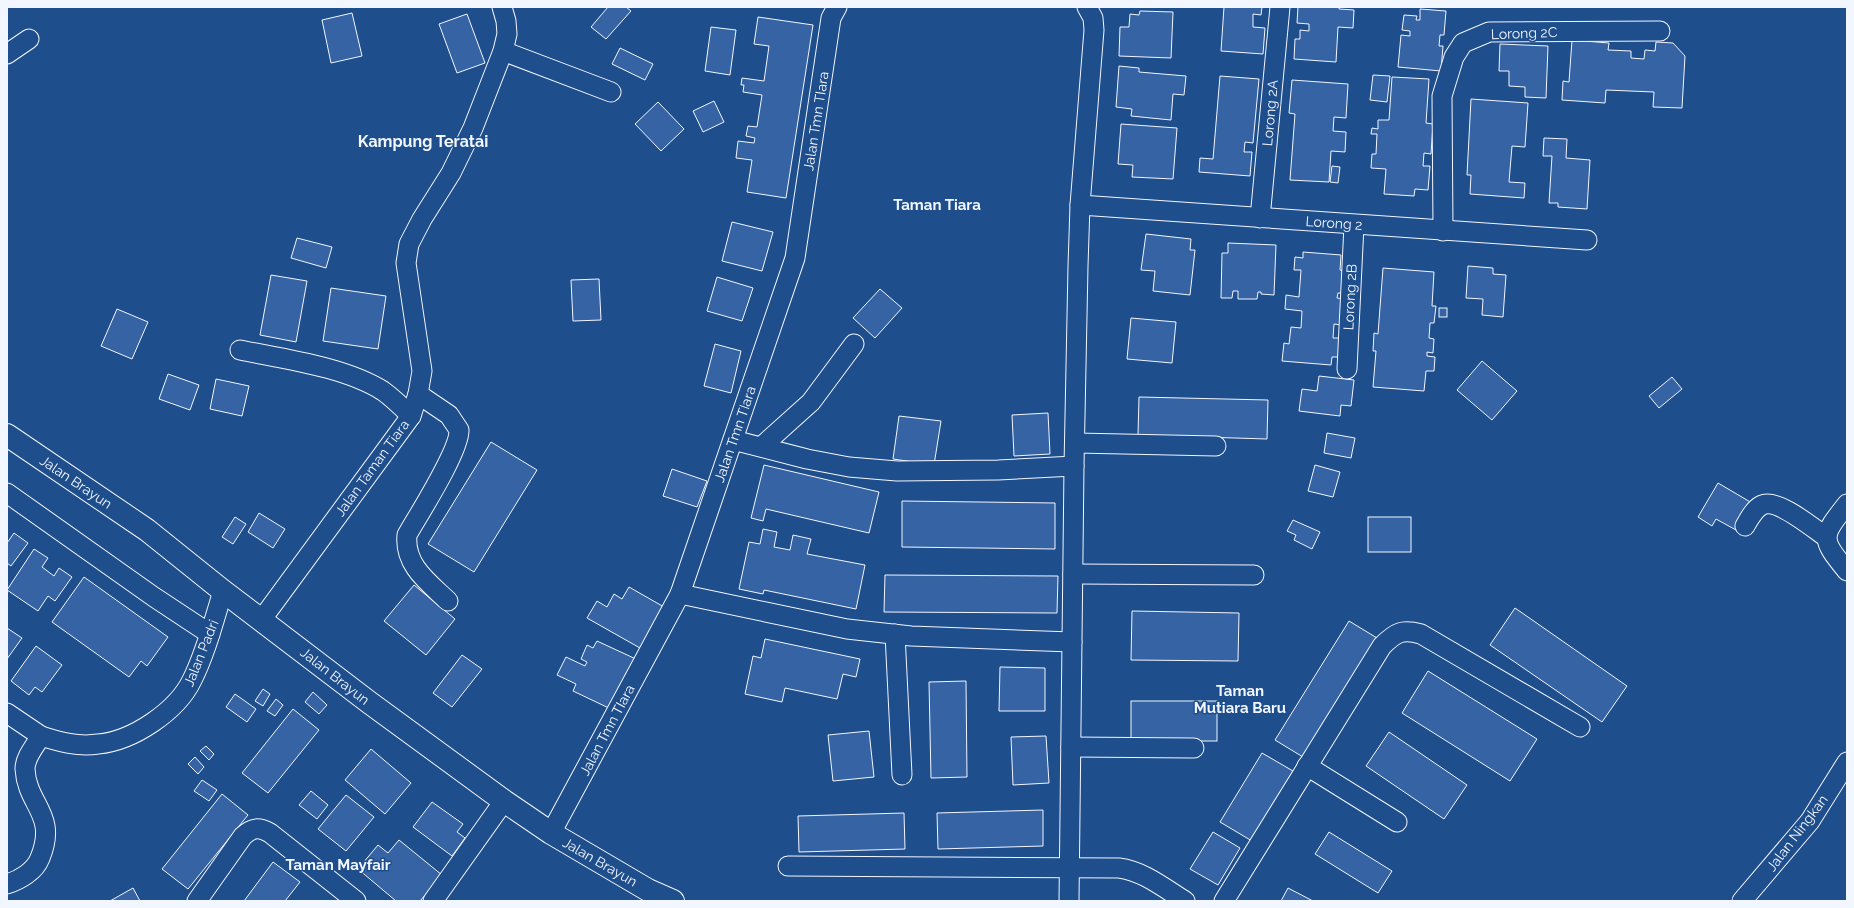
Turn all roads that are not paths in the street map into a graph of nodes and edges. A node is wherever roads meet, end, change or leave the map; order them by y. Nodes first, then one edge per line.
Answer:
1 (502, 7) edge
2 (837, 7) edge
3 (1087, 7) edge
4 (1280, 7) edge
5 (1660, 31) dead end
6 (29, 39) dead end
7 (503, 51) junction
8 (7, 54) edge
9 (611, 92) dead end
10 (1080, 206) junction
11 (1260, 218) junction
12 (1354, 225) junction
13 (1443, 231) junction
14 (1587, 240) dead end
15 (854, 344) dead end
16 (240, 350) dead end
17 (1347, 369) dead end
18 (418, 394) junction
19 (411, 416) junction
20 (7, 435) edge
21 (733, 440) junction
22 (1076, 443) junction
23 (1216, 446) dead end
24 (761, 447) junction
25 (1074, 466) junction
26 (7, 493) edge
27 (1847, 504) edge
28 (1745, 526) dead end
29 (1826, 537) junction
30 (1847, 571) edge
31 (1073, 574) junction
32 (1254, 575) dead end
33 (223, 591) junction
34 (680, 594) junction
35 (448, 602) dead end
36 (262, 619) junction
37 (210, 634) junction
38 (895, 634) junction
39 (1072, 642) junction
40 (7, 713) edge
41 (1580, 727) dead end
42 (41, 736) junction
43 (1071, 747) junction
44 (1194, 748) dead end
45 (1847, 762) edge
46 (1307, 766) junction
47 (902, 776) dead end
48 (504, 801) junction
49 (1397, 822) dead end
50 (551, 833) junction
51 (788, 866) dead end
52 (1070, 868) junction
53 (7, 884) edge
54 (196, 901) edge
55 (356, 901) edge
56 (433, 901) edge
57 (673, 901) edge
58 (1069, 901) edge
59 (1185, 901) edge
60 (1224, 901) edge
61 (1742, 901) edge

1 - 7 street, Jalan Taman Tiara
2 - 21 street, Jalan Tmn TIara
3 - 10 street
4 - 11 street, Lorong 2A
5 - 13 street, Lorong 2C
6 - 8 street
7 - 9 street
7 - 18 street, Jalan Taman Tiara
10 - 11 street, Lorong 2
10 - 22 street
11 - 12 street, Lorong 2
12 - 13 street, Lorong 2
12 - 17 street, Lorong 2B
13 - 14 street, Lorong 2
15 - 24 street
16 - 19 street
18 - 19 street, Jalan Taman Tiara
18 - 35 street
19 - 36 street, Jalan Taman Tiara
20 - 33 main road, Jalan Brayun
21 - 24 street
21 - 34 street, Jalan Tmn TIara
22 - 23 street
22 - 25 street
24 - 25 street
25 - 31 street
26 - 37 street
27 - 29 street
28 - 29 street
29 - 30 street
31 - 32 street
31 - 39 street
33 - 36 main road, Jalan Brayun
33 - 37 street, Jalan Padri
34 - 38 street
34 - 50 street, Jalan Tmn TIara
36 - 48 main road, Jalan Brayun
37 - 42 street, Jalan Padri
38 - 39 street
38 - 47 street
39 - 43 street
40 - 42 street, Jalan Padri
41 - 46 street
42 - 53 street
43 - 44 street
43 - 52 street
45 - 61 street, Jalan Ningkan
46 - 49 street
46 - 60 street
48 - 50 main road, Jalan Brayun
48 - 56 street
50 - 57 main road, Jalan Brayun
51 - 52 street
52 - 58 street
52 - 59 street
54 - 55 street

